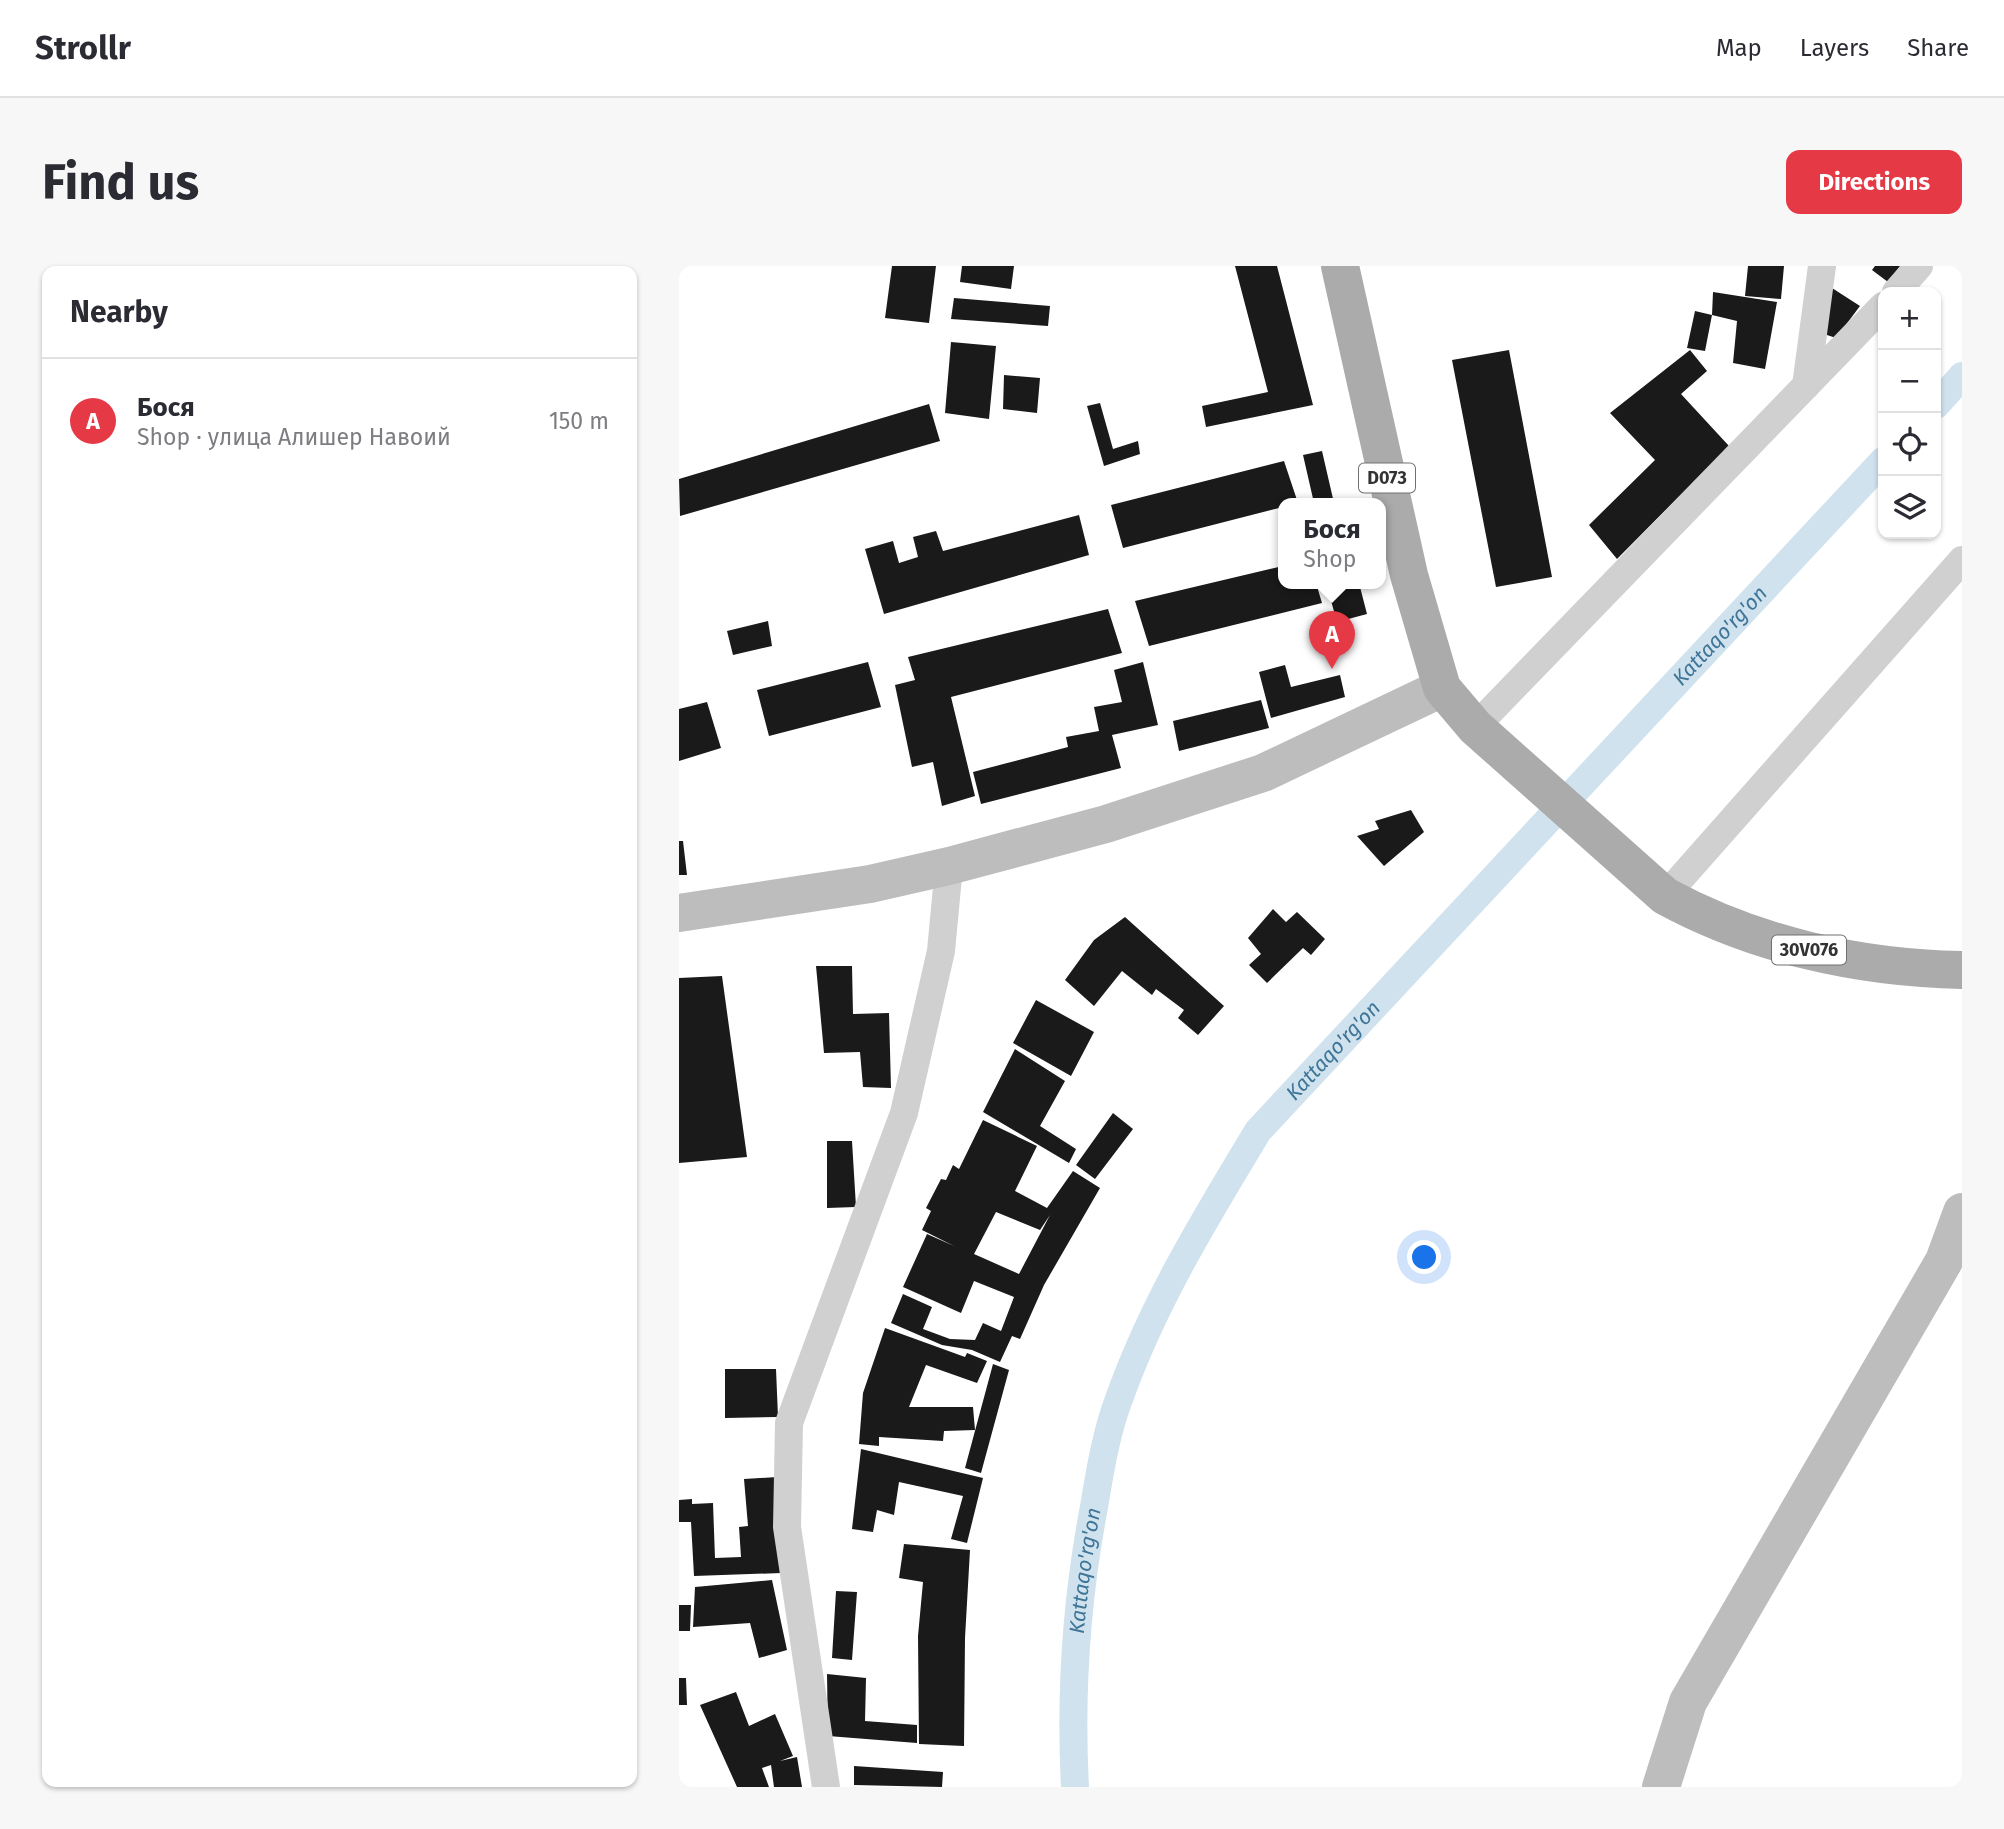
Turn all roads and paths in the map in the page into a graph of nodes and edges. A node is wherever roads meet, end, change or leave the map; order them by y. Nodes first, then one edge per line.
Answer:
1 (1340, 266) edge
2 (1822, 266) edge
3 (1919, 266) edge
4 (1900, 287) edge
5 (1878, 311) edge
6 (1806, 386) junction
7 (1962, 560) edge
8 (1442, 688) junction
9 (1475, 727) junction
10 (949, 866) junction
11 (1665, 896) junction
12 (679, 914) edge
13 (1962, 970) edge
14 (1962, 1212) edge
15 (1953, 1260) edge
16 (826, 1787) edge
17 (1661, 1787) edge

1 - 8 main road, D073
2 - 6 street
3 - 4 street
5 - 6 street
6 - 9 street
7 - 11 street
8 - 9 main road, 30V076
8 - 10 main road
9 - 11 main road, 30V076
10 - 12 main road
10 - 16 street
11 - 13 main road, 30V076
14 - 15 main road
15 - 17 main road

